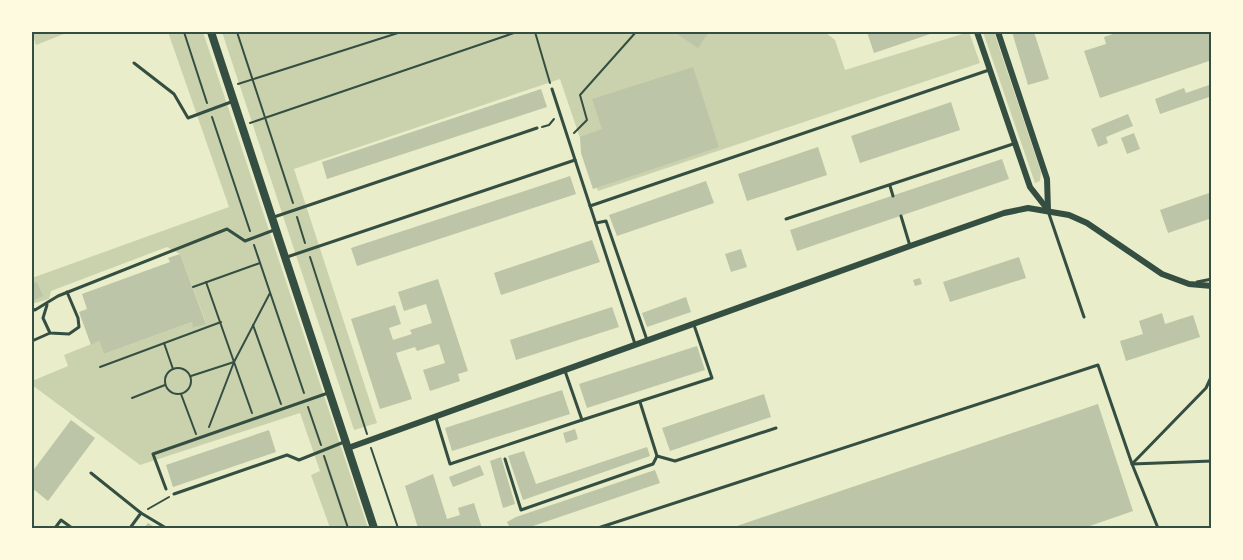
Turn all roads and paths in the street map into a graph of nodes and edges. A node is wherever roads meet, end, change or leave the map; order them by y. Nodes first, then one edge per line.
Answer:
1 (184, 32) edge
2 (211, 32) edge
3 (237, 32) edge
4 (401, 32) edge
5 (517, 32) edge
6 (636, 32) edge
7 (977, 32) edge
8 (998, 32) edge
9 (134, 63) dead end
10 (990, 69) junction
11 (252, 79) junction
12 (228, 88) junction
13 (552, 89) dead end
14 (233, 101) junction
15 (209, 110) junction
16 (265, 118) junction
17 (240, 126) junction
18 (537, 129) dead end
19 (568, 139) junction
20 (1015, 143) junction
21 (575, 160) junction
22 (890, 185) junction
23 (893, 196) dead end
24 (590, 207) junction
25 (295, 210) junction
26 (1048, 210) junction
27 (901, 216) dead end
28 (271, 218) junction
29 (786, 219) dead end
30 (596, 223) junction
31 (275, 230) junction
32 (252, 238) junction
33 (910, 246) junction
34 (308, 250) junction
35 (284, 258) junction
36 (260, 263) junction
37 (1212, 279) edge
38 (206, 282) junction
39 (1189, 284) junction
40 (1212, 286) edge
41 (193, 287) dead end
42 (67, 292) junction
43 (270, 293) junction
44 (47, 305) junction
45 (32, 309) edge
46 (1084, 318) dead end
47 (221, 322) junction
48 (253, 325) junction
49 (694, 325) junction
50 (50, 333) junction
51 (32, 341) edge
52 (648, 342) junction
53 (164, 343) junction
54 (636, 345) junction
55 (234, 362) junction
56 (100, 367) dead end
57 (173, 369) junction
58 (565, 370) junction
59 (1212, 375) edge
60 (191, 377) junction
61 (165, 386) junction
62 (330, 392) junction
63 (182, 394) junction
64 (132, 398) dead end
65 (306, 400) junction
66 (640, 402) junction
67 (282, 408) junction
68 (435, 416) junction
69 (254, 418) junction
70 (582, 420) junction
71 (776, 428) dead end
72 (205, 435) junction
73 (198, 438) junction
74 (369, 440) junction
75 (346, 444) junction
76 (323, 450) junction
77 (657, 456) junction
78 (505, 459) dead end
79 (1212, 461) edge
80 (1132, 464) junction
81 (91, 473) dead end
82 (166, 489) dead end
83 (174, 494) joint
84 (141, 513) junction
85 (55, 528) edge
86 (72, 528) edge
87 (130, 528) edge
88 (166, 528) edge
89 (348, 528) edge
90 (374, 528) edge
91 (398, 528) edge
92 (598, 528) edge
93 (1158, 528) edge

1 - 15 path
2 - 12 street
3 - 11 path
4 - 11 path
5 - 16 path
6 - 19 path
7 - 10 street
8 - 26 street
9 - 15 lane
10 - 20 street
10 - 24 lane
11 - 12 path
11 - 16 path
12 - 14 street
13 - 19 lane
14 - 15 lane
14 - 17 street
15 - 32 path
16 - 17 path
16 - 25 path
17 - 28 street
18 - 25 lane
19 - 21 lane
20 - 22 lane
20 - 26 street
21 - 24 lane
21 - 34 lane
22 - 23 lane
22 - 29 lane
24 - 30 lane
25 - 28 lane
25 - 34 path
26 - 33 street
26 - 39 street
26 - 46 lane
27 - 33 lane
28 - 31 street
30 - 52 lane
30 - 54 lane
31 - 32 lane
31 - 35 street
32 - 36 path
32 - 42 lane
33 - 49 street
34 - 35 lane
34 - 74 path
35 - 62 street
36 - 38 path
36 - 43 path
37 - 39 lane
38 - 41 path
38 - 47 path
39 - 40 street
42 - 44 lane
42 - 50 lane
43 - 48 path
43 - 65 path
44 - 45 lane
44 - 50 lane
47 - 53 path
47 - 55 path
48 - 55 path
48 - 67 path
49 - 52 street
49 - 66 lane
50 - 51 lane
52 - 54 street
53 - 56 path
53 - 57 path
54 - 58 street
55 - 60 path
55 - 69 path
55 - 72 path
57 - 60 path
57 - 61 path
58 - 68 street
58 - 70 lane
59 - 80 lane
60 - 63 path
61 - 63 path
61 - 64 path
62 - 65 lane
62 - 75 street
63 - 73 path
65 - 67 lane
65 - 76 path
66 - 70 lane
66 - 77 lane
67 - 69 lane
68 - 70 lane
68 - 74 street
69 - 72 lane
71 - 77 lane
72 - 73 lane
73 - 82 lane
74 - 75 street
74 - 91 path
75 - 76 lane
75 - 90 street
76 - 83 lane
76 - 89 path
77 - 78 lane
79 - 80 lane
80 - 92 lane
80 - 93 lane
81 - 84 lane
83 - 84 path
84 - 87 lane
84 - 88 lane
85 - 86 lane

